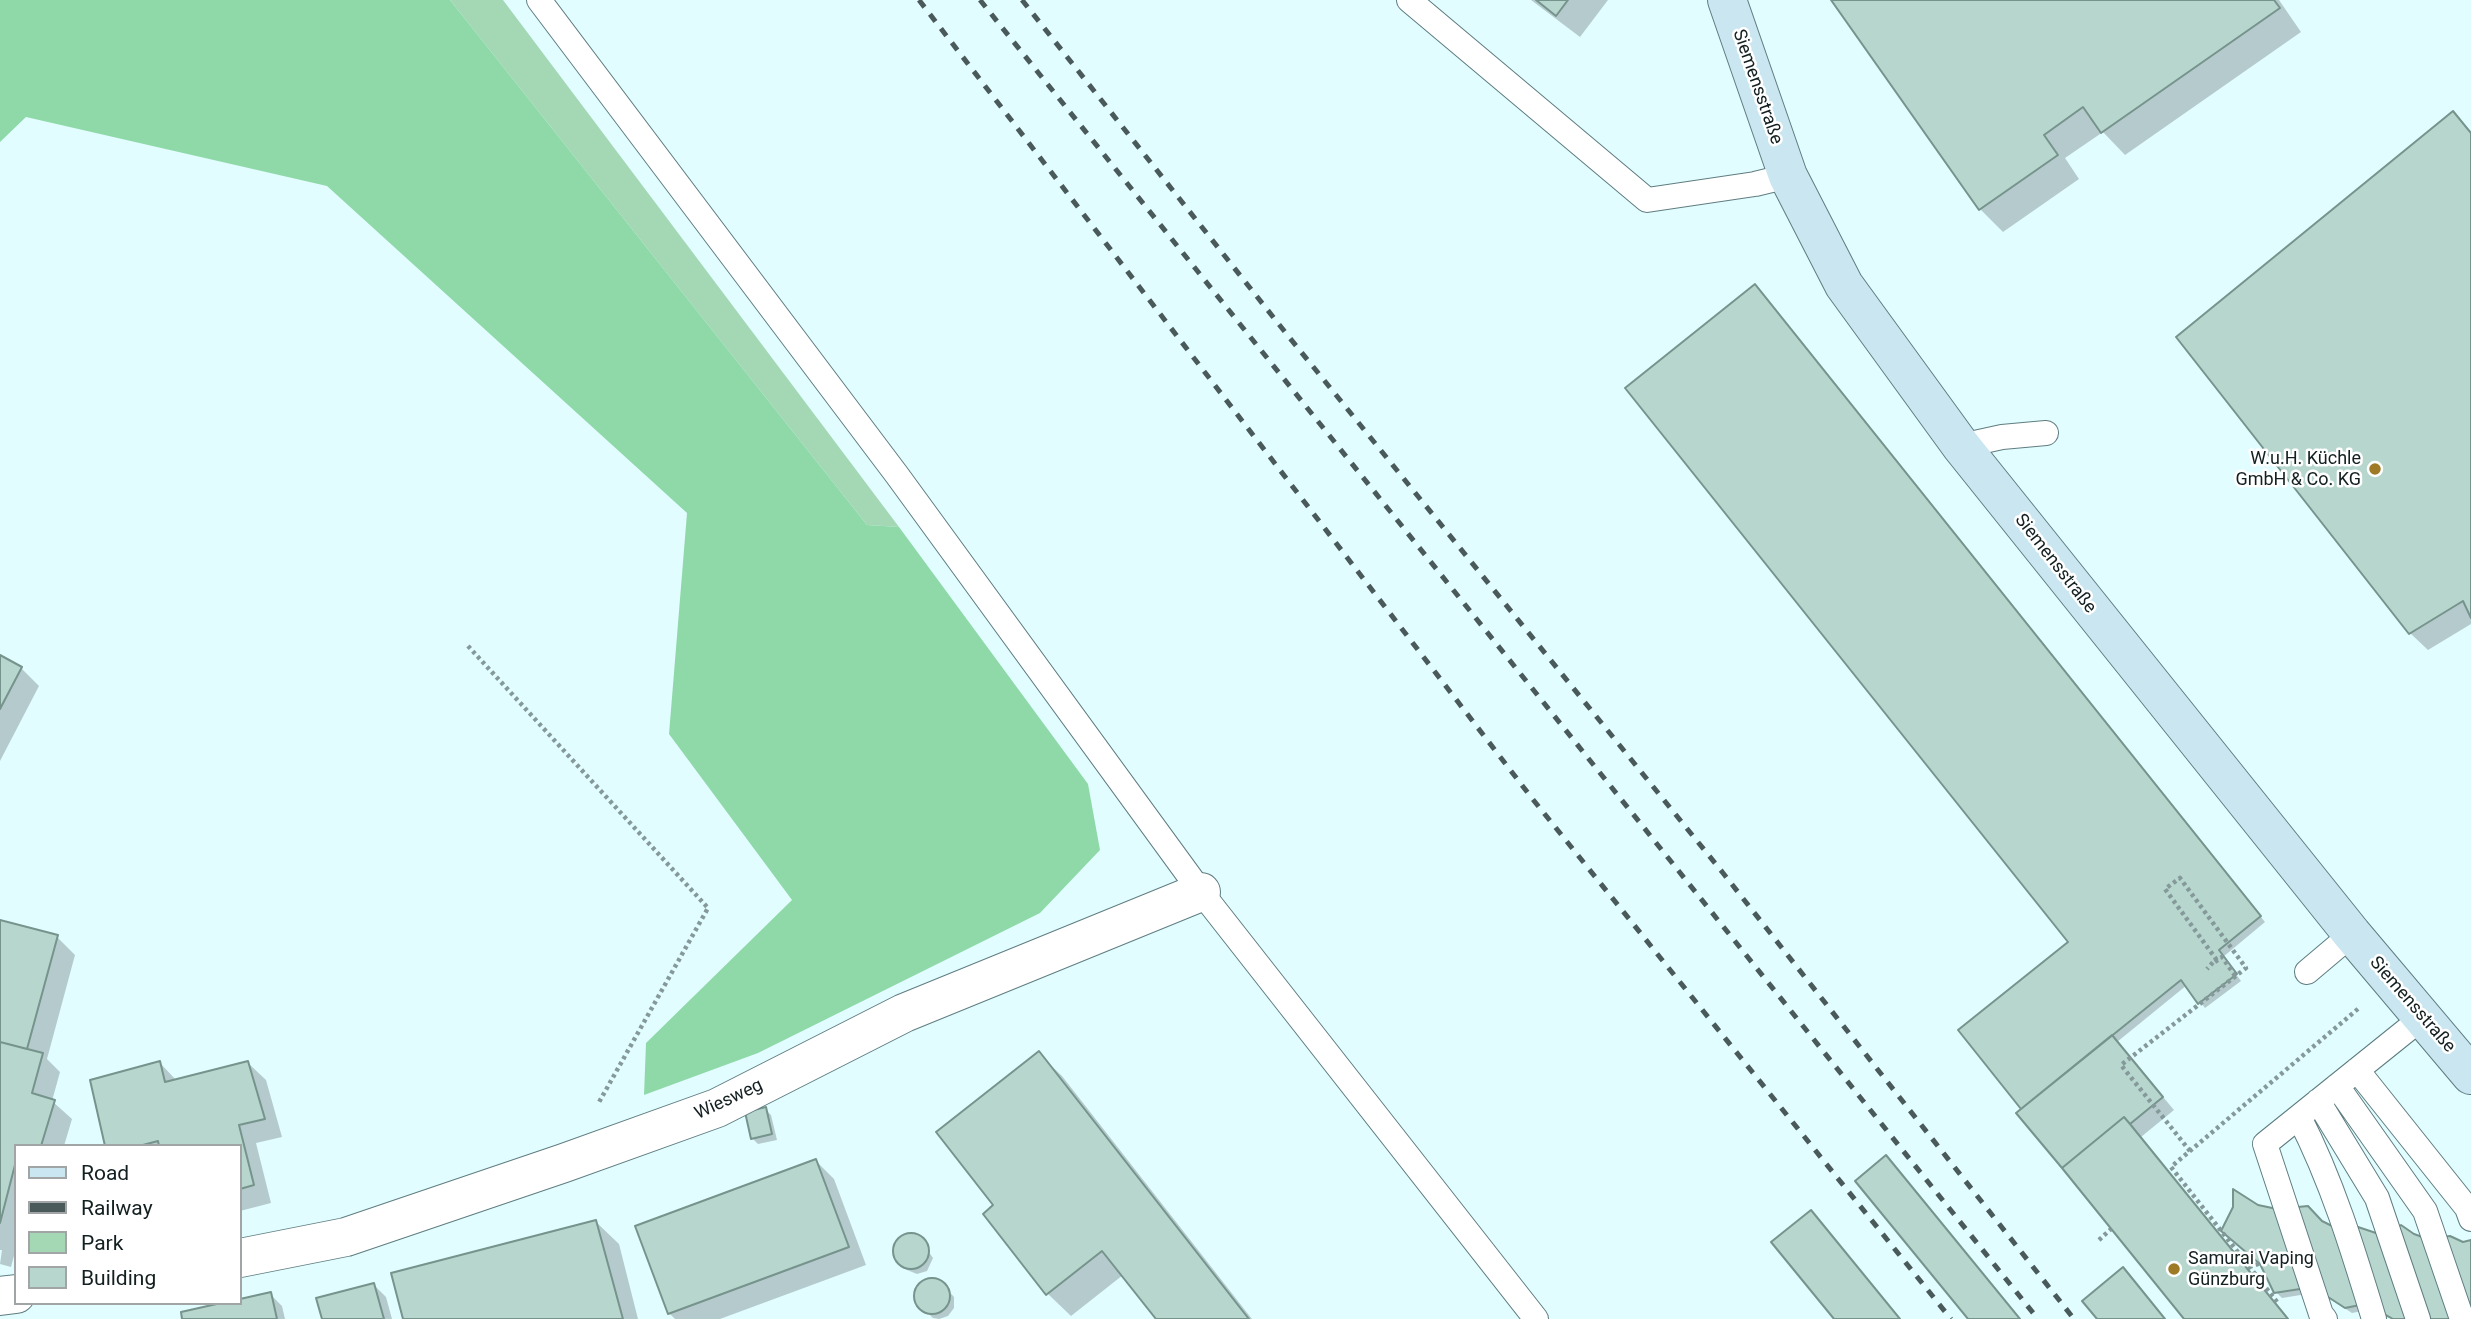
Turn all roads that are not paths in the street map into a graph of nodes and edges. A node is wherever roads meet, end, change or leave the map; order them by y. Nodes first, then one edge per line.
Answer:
1 (539, 0) edge
2 (1409, 0) edge
3 (1727, 0) edge
4 (1788, 176) junction
5 (2046, 433) dead end
6 (1961, 446) junction
7 (1201, 892) junction
8 (2352, 934) junction
9 (2307, 972) dead end
10 (2423, 1017) junction
11 (2357, 1070) junction
12 (2471, 1074) edge
13 (2328, 1094) junction
14 (2299, 1117) junction
15 (2471, 1219) edge
16 (242, 1258) edge
17 (1535, 1319) edge
18 (2325, 1319) edge
19 (2374, 1319) edge
20 (2418, 1319) edge
21 (2462, 1319) edge

1 - 7 lane
2 - 4 lane
3 - 4 main road, Siemensstraße
4 - 6 main road, Siemensstraße
5 - 6 lane
6 - 8 main road, Siemensstraße
7 - 16 street, Wiesweg
7 - 17 lane
8 - 9 lane
8 - 10 main road, Siemensstraße
10 - 11 lane
10 - 12 main road, Siemensstraße
11 - 13 lane
11 - 15 lane
13 - 14 lane
13 - 20 lane
13 - 21 lane
14 - 18 lane
14 - 19 lane

